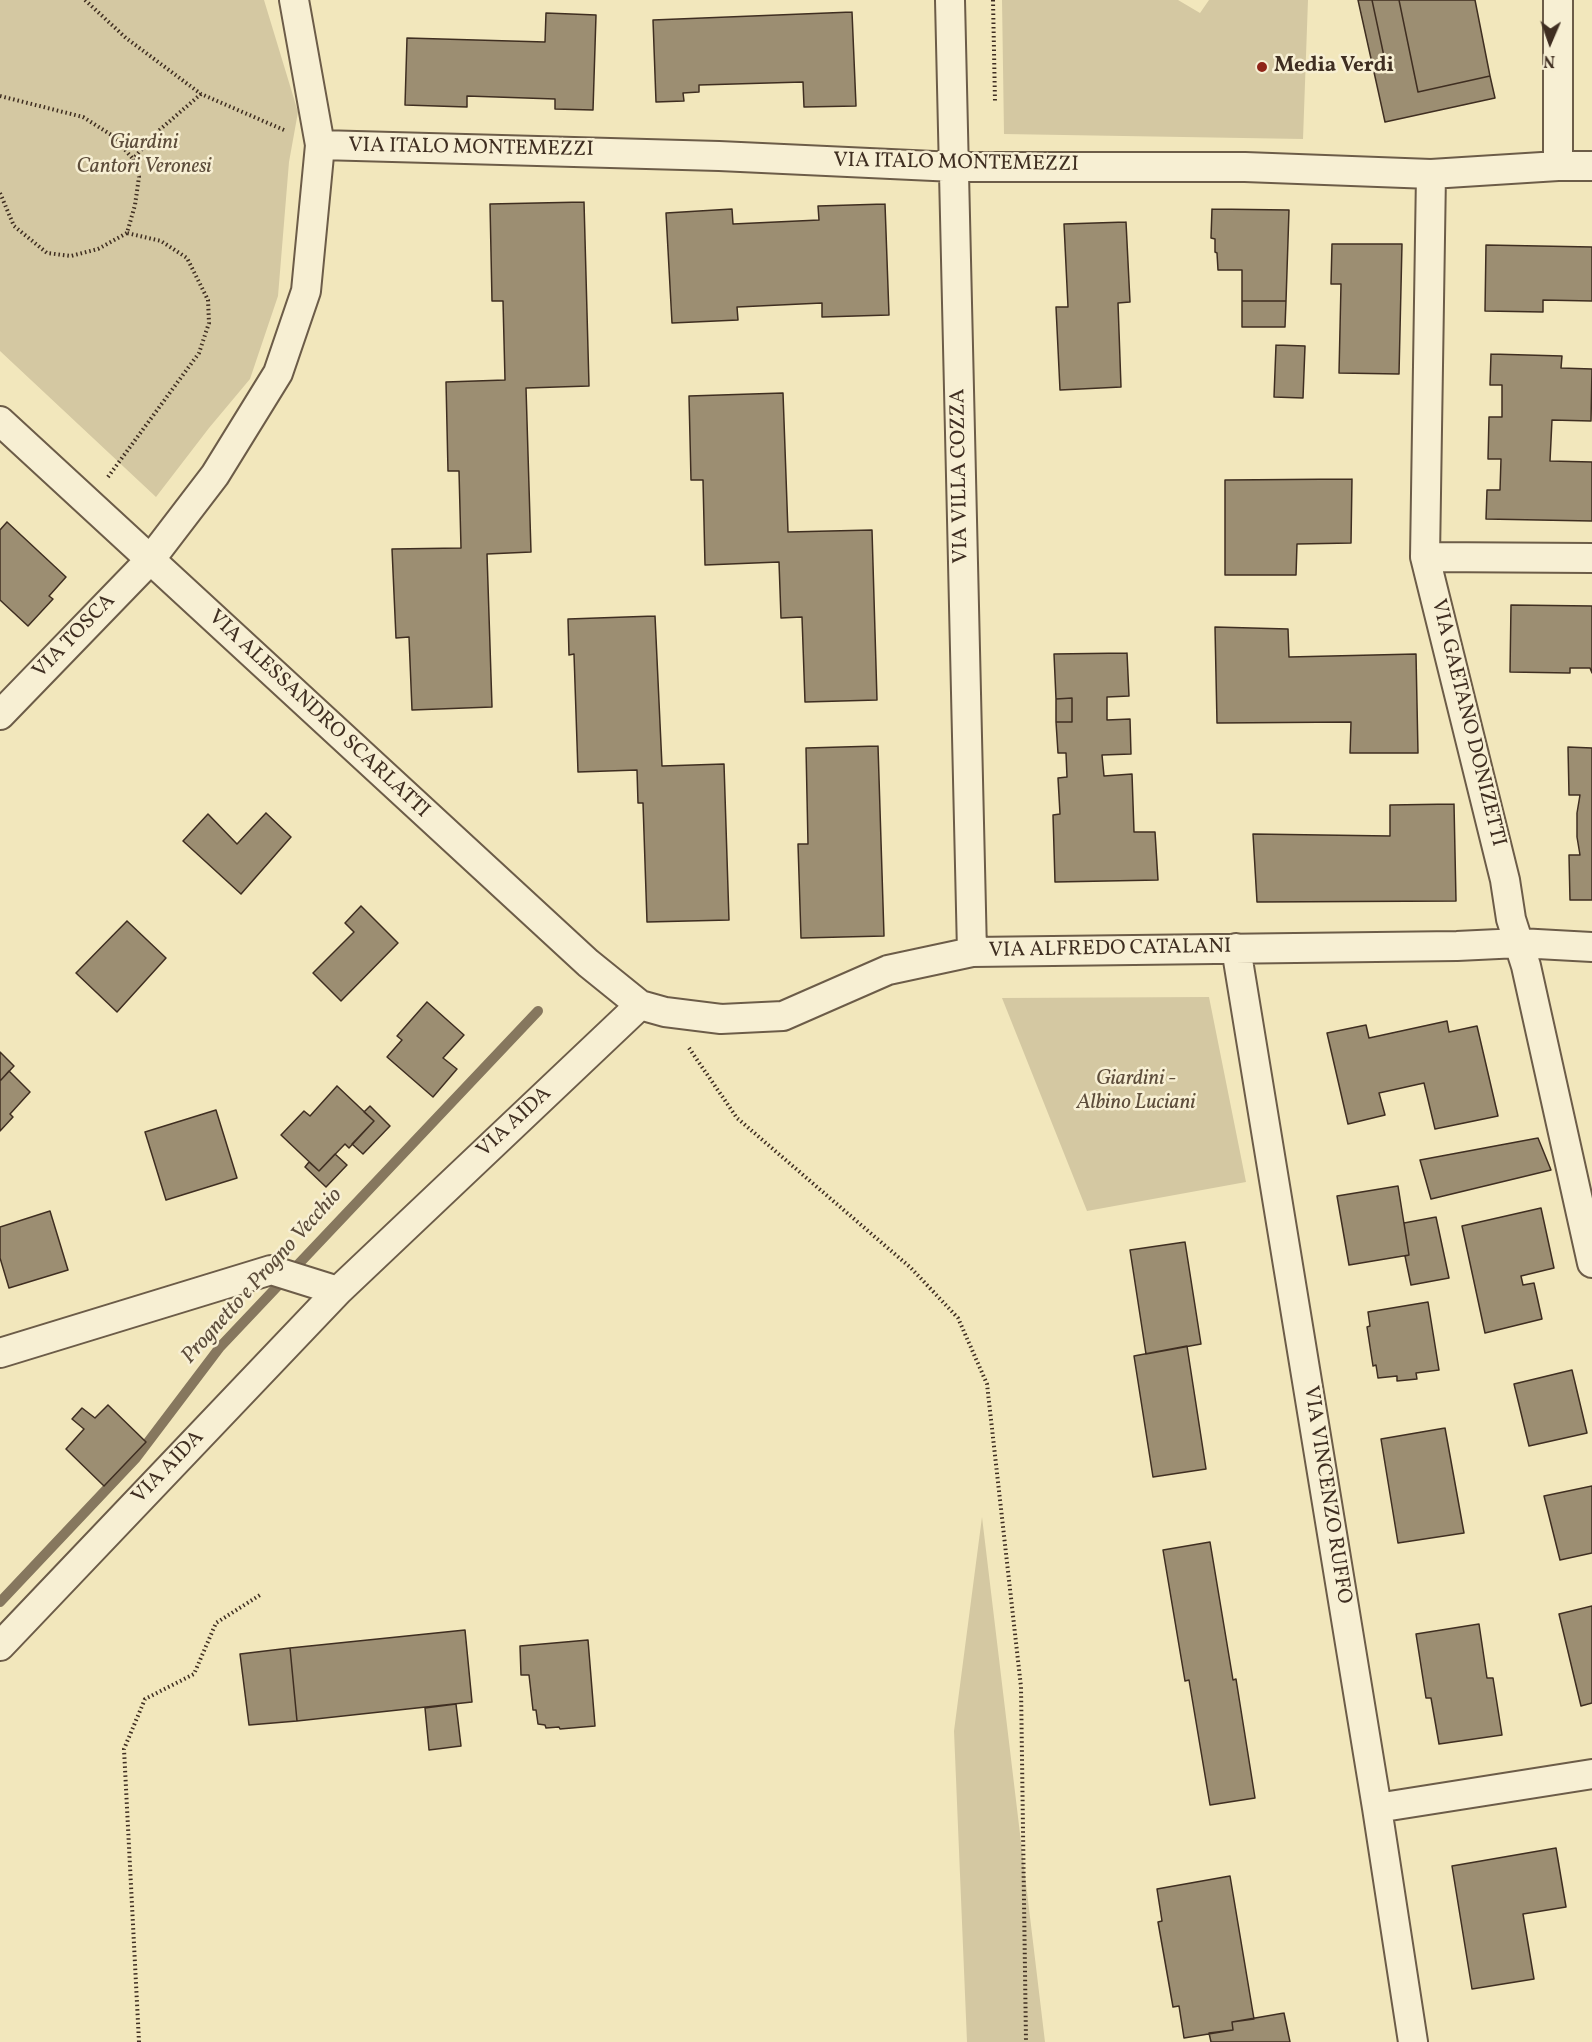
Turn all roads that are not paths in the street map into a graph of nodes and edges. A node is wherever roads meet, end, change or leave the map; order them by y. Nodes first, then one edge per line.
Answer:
1 (294, 0) edge
2 (950, 0) edge
3 (1558, 0) edge
4 (321, 146) junction
5 (1558, 166) junction
6 (1592, 166) edge
7 (955, 167) junction
8 (1431, 174) junction
9 (0, 421) edge
10 (1425, 557) junction
11 (1592, 558) edge
12 (150, 560) junction
13 (0, 715) edge
14 (1519, 943) junction
15 (1592, 947) edge
16 (1236, 948) junction
17 (972, 952) junction
18 (652, 1009) junction
19 (1592, 1263) edge
20 (338, 1291) junction
21 (0, 1353) edge
22 (0, 1646) edge
23 (1592, 1774) edge
24 (1377, 1808) junction
25 (1413, 2042) edge

1 - 4 street, VIA TOSCA
2 - 7 street, VIA VILLA COZZA
3 - 5 street
4 - 7 street, VIA ITALO MONTEMEZZI
4 - 12 street, VIA TOSCA
5 - 6 street, VIA ITALO MONTEMEZZI
5 - 8 street, VIA ITALO MONTEMEZZI
7 - 8 street, VIA ITALO MONTEMEZZI
7 - 17 street, VIA VILLA COZZA
8 - 10 street, VIA GAETANO DONIZETTI
9 - 12 street, VIA ALESSANDRO SCARLATTI
10 - 11 street
10 - 14 street, VIA GAETANO DONIZETTI
12 - 13 street, VIA TOSCA
12 - 18 street, VIA ALESSANDRO SCARLATTI
14 - 15 street, VIA ALFREDO CATALANI
14 - 16 street, VIA ALFREDO CATALANI
14 - 19 street, VIA GAETANO DONIZETTI
16 - 17 street, VIA ALFREDO CATALANI
16 - 24 street, VIA VINCENZO RUFFO
17 - 18 street, VIA ALFREDO CATALANI
18 - 20 street, VIA AIDA
20 - 21 street
20 - 22 street, VIA AIDA
23 - 24 street
24 - 25 street, VIA VINCENZO RUFFO

